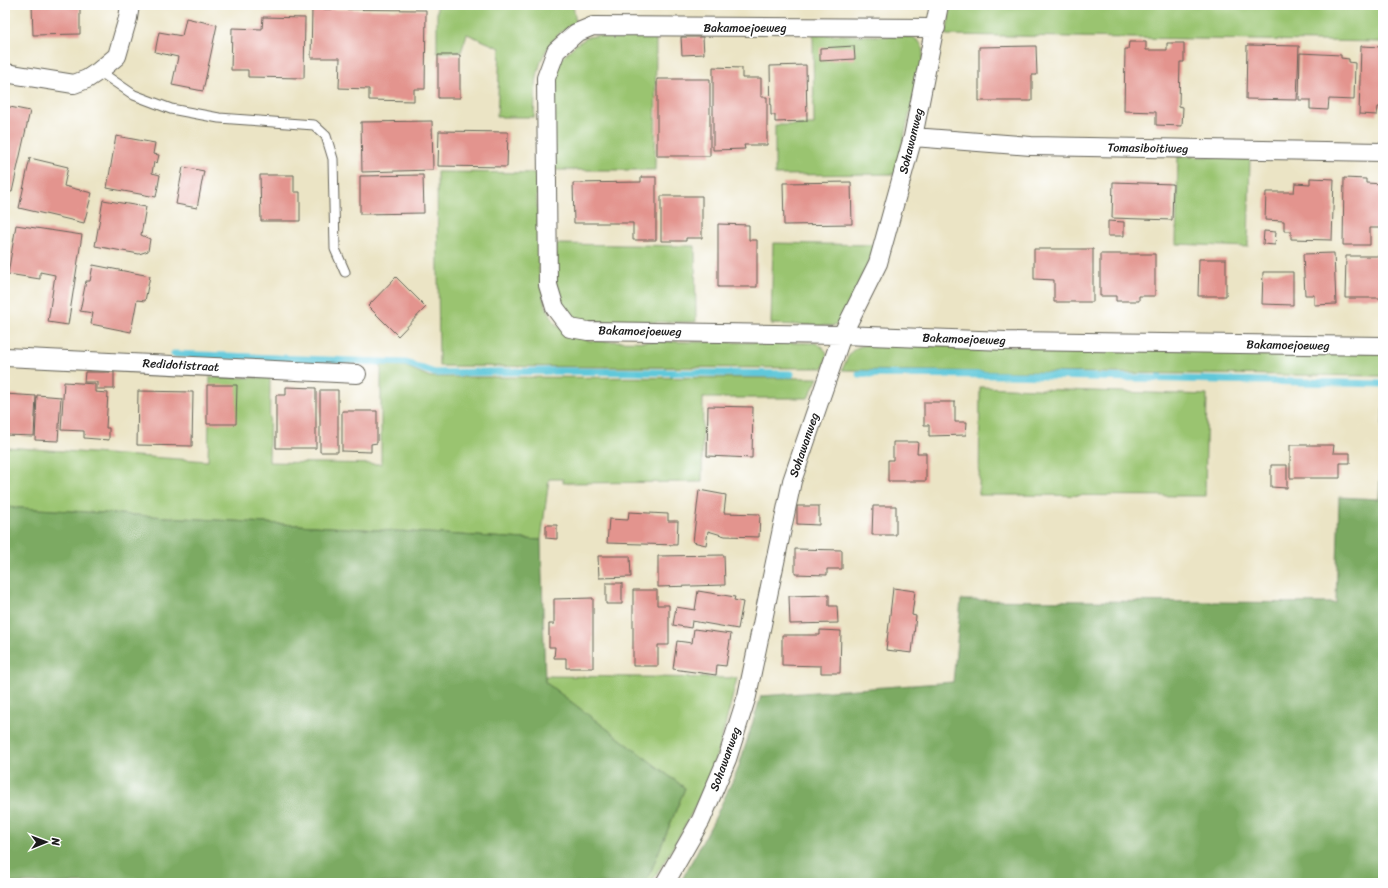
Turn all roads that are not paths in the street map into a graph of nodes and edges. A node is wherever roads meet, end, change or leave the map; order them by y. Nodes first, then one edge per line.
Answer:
1 (130, 5) edge
2 (939, 5) edge
3 (936, 28) junction
4 (99, 71) junction
5 (5, 74) edge
6 (913, 136) junction
7 (1383, 152) edge
8 (344, 272) dead end
9 (842, 335) junction
10 (1383, 346) edge
11 (5, 357) edge
12 (357, 374) dead end
13 (665, 883) edge

1 - 4 street
2 - 3 street, Sohawanweg
3 - 6 street, Sohawanweg
3 - 9 street, Bakamoejoeweg
4 - 5 street
4 - 8 lane
6 - 7 street, Tomasiboitiweg
6 - 9 street, Sohawanweg
9 - 10 street, Bakamoejoeweg
9 - 13 street, Sohawanweg
11 - 12 street, Redidotistraat

